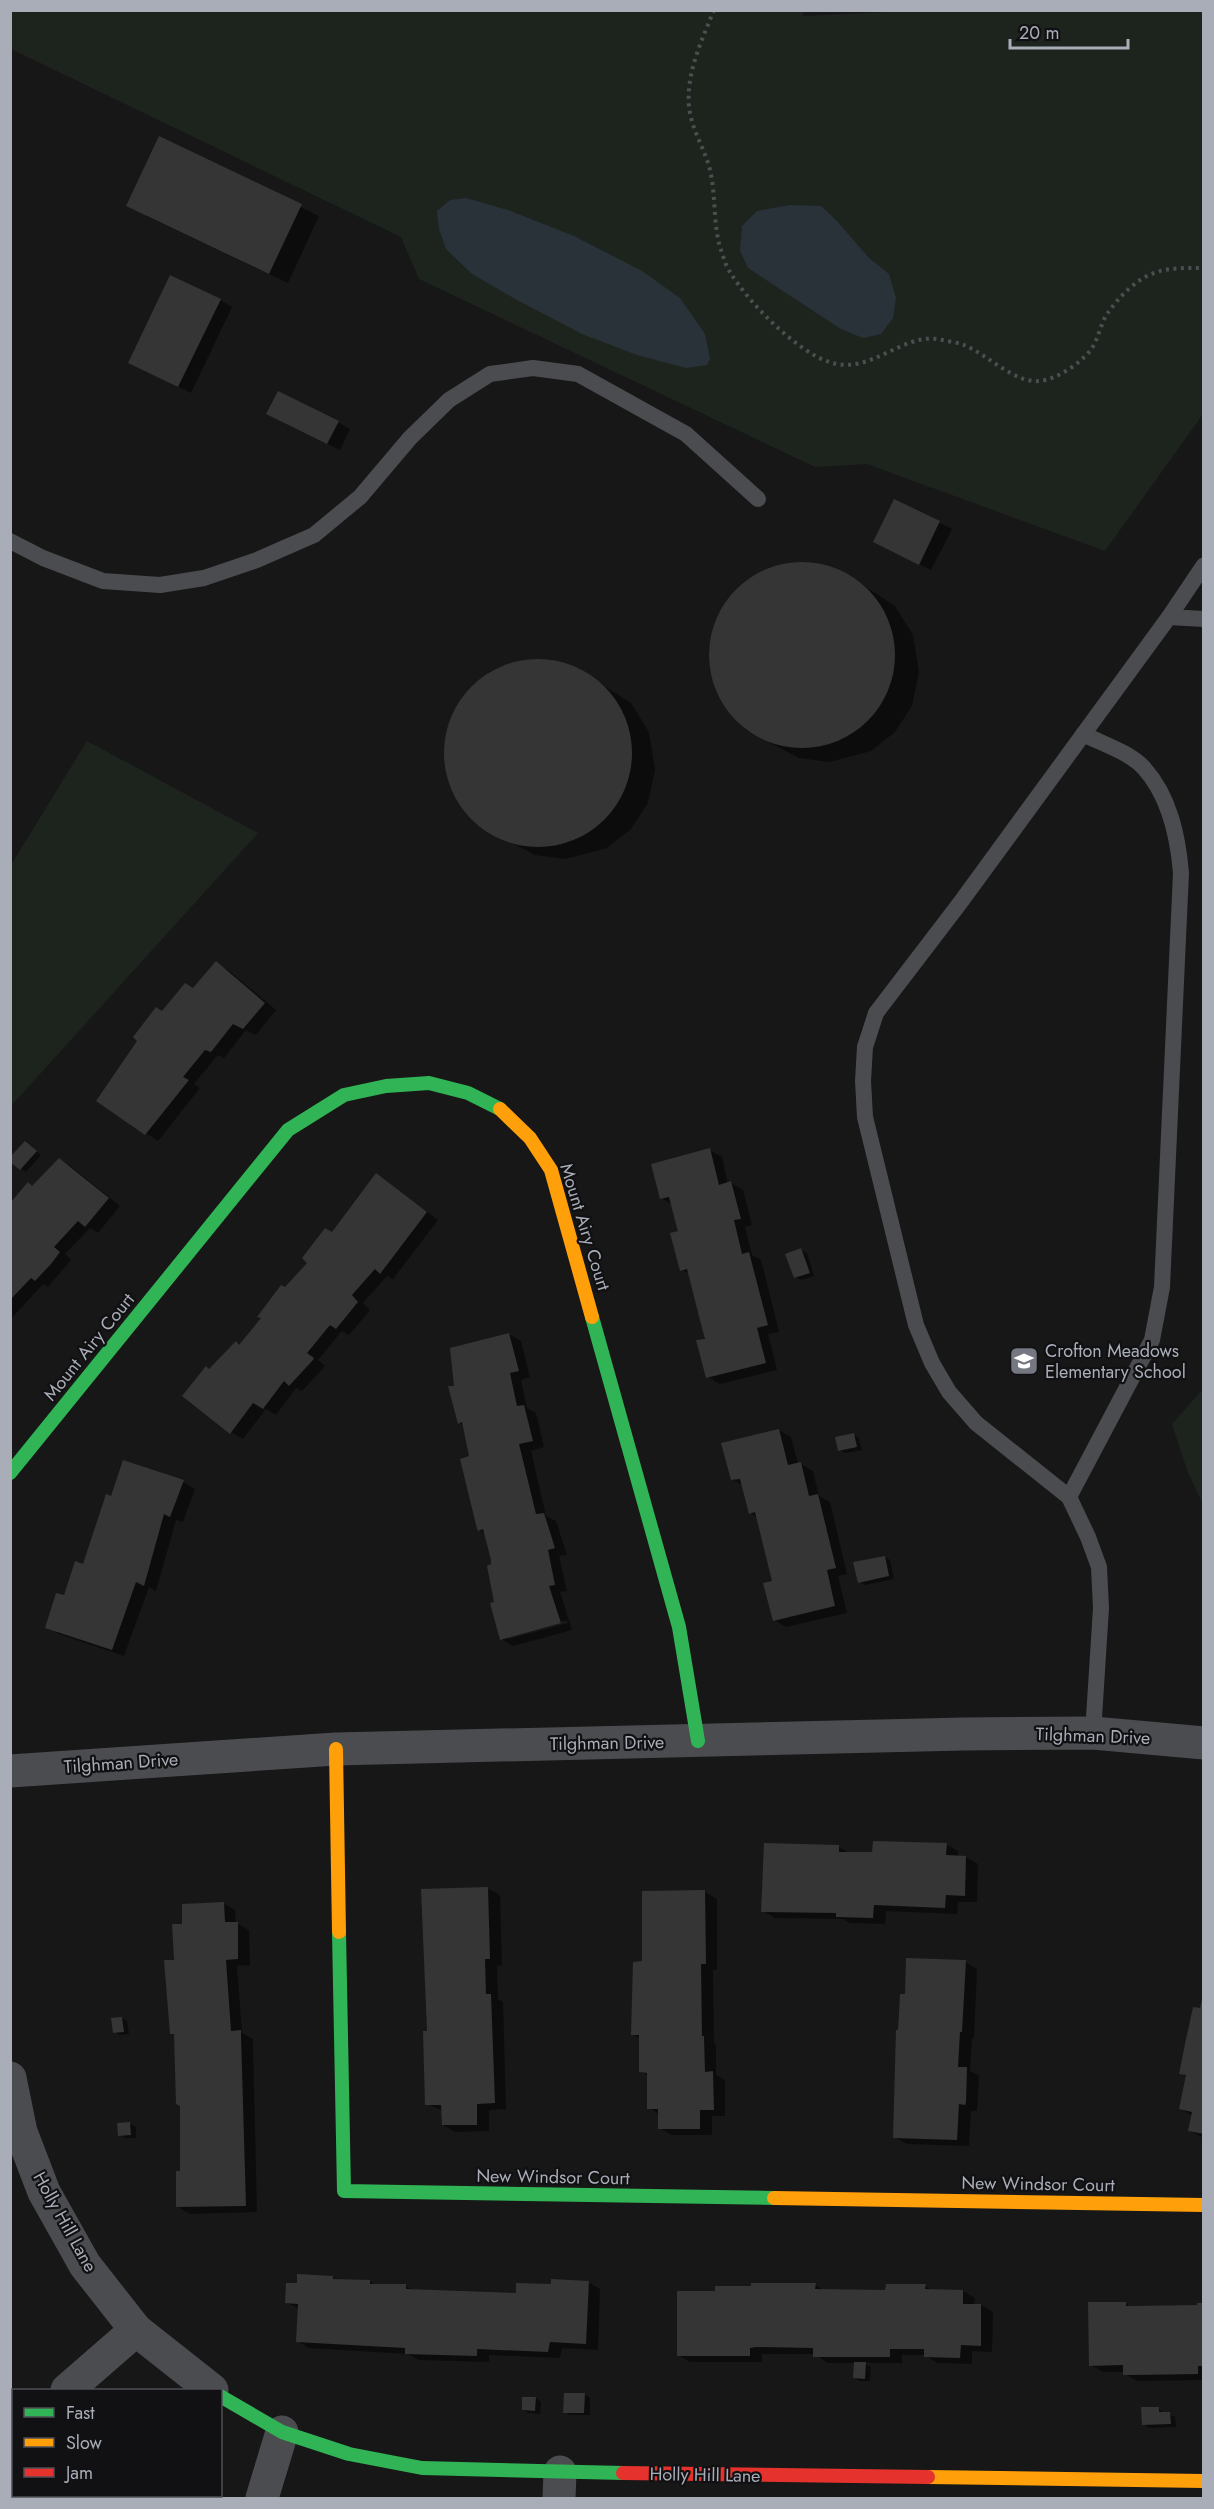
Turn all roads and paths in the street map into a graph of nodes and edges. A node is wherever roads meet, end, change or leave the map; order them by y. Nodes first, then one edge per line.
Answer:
1 (714, 10) edge
2 (1203, 268) edge
3 (758, 499) dead end
4 (10, 541) edge
5 (1203, 565) edge
6 (1169, 617) junction
7 (1203, 618) edge
8 (1083, 734) junction
9 (10, 1473) edge
10 (1069, 1497) junction
11 (1093, 1733) junction
12 (698, 1742) junction
13 (1203, 1743) edge
14 (336, 1749) junction
15 (10, 1771) edge
16 (10, 2078) edge
17 (1203, 2205) edge
18 (136, 2330) junction
19 (69, 2389) edge
20 (210, 2389) edge
21 (222, 2397) edge
22 (282, 2432) junction
23 (1203, 2481) edge
24 (560, 2486) edge
25 (944, 2488) edge
26 (262, 2499) edge

1 - 2 path
3 - 4 lane
5 - 6 lane
6 - 7 lane
6 - 8 lane
8 - 10 lane
8 - 10 lane
9 - 12 street, Mount Airy Court
10 - 11 lane
11 - 12 street, Tilghman Drive
11 - 13 street, Tilghman Drive
12 - 14 street, Tilghman Drive
14 - 15 street, Tilghman Drive
14 - 17 street, New Windsor Court
16 - 18 street, Holly Hill Lane
18 - 19 street
18 - 20 street, Holly Hill Lane
21 - 22 street, Holly Hill Lane
22 - 24 street, Holly Hill Lane
22 - 26 street
23 - 25 street, Holly Hill Lane
24 - 25 street, Holly Hill Lane

